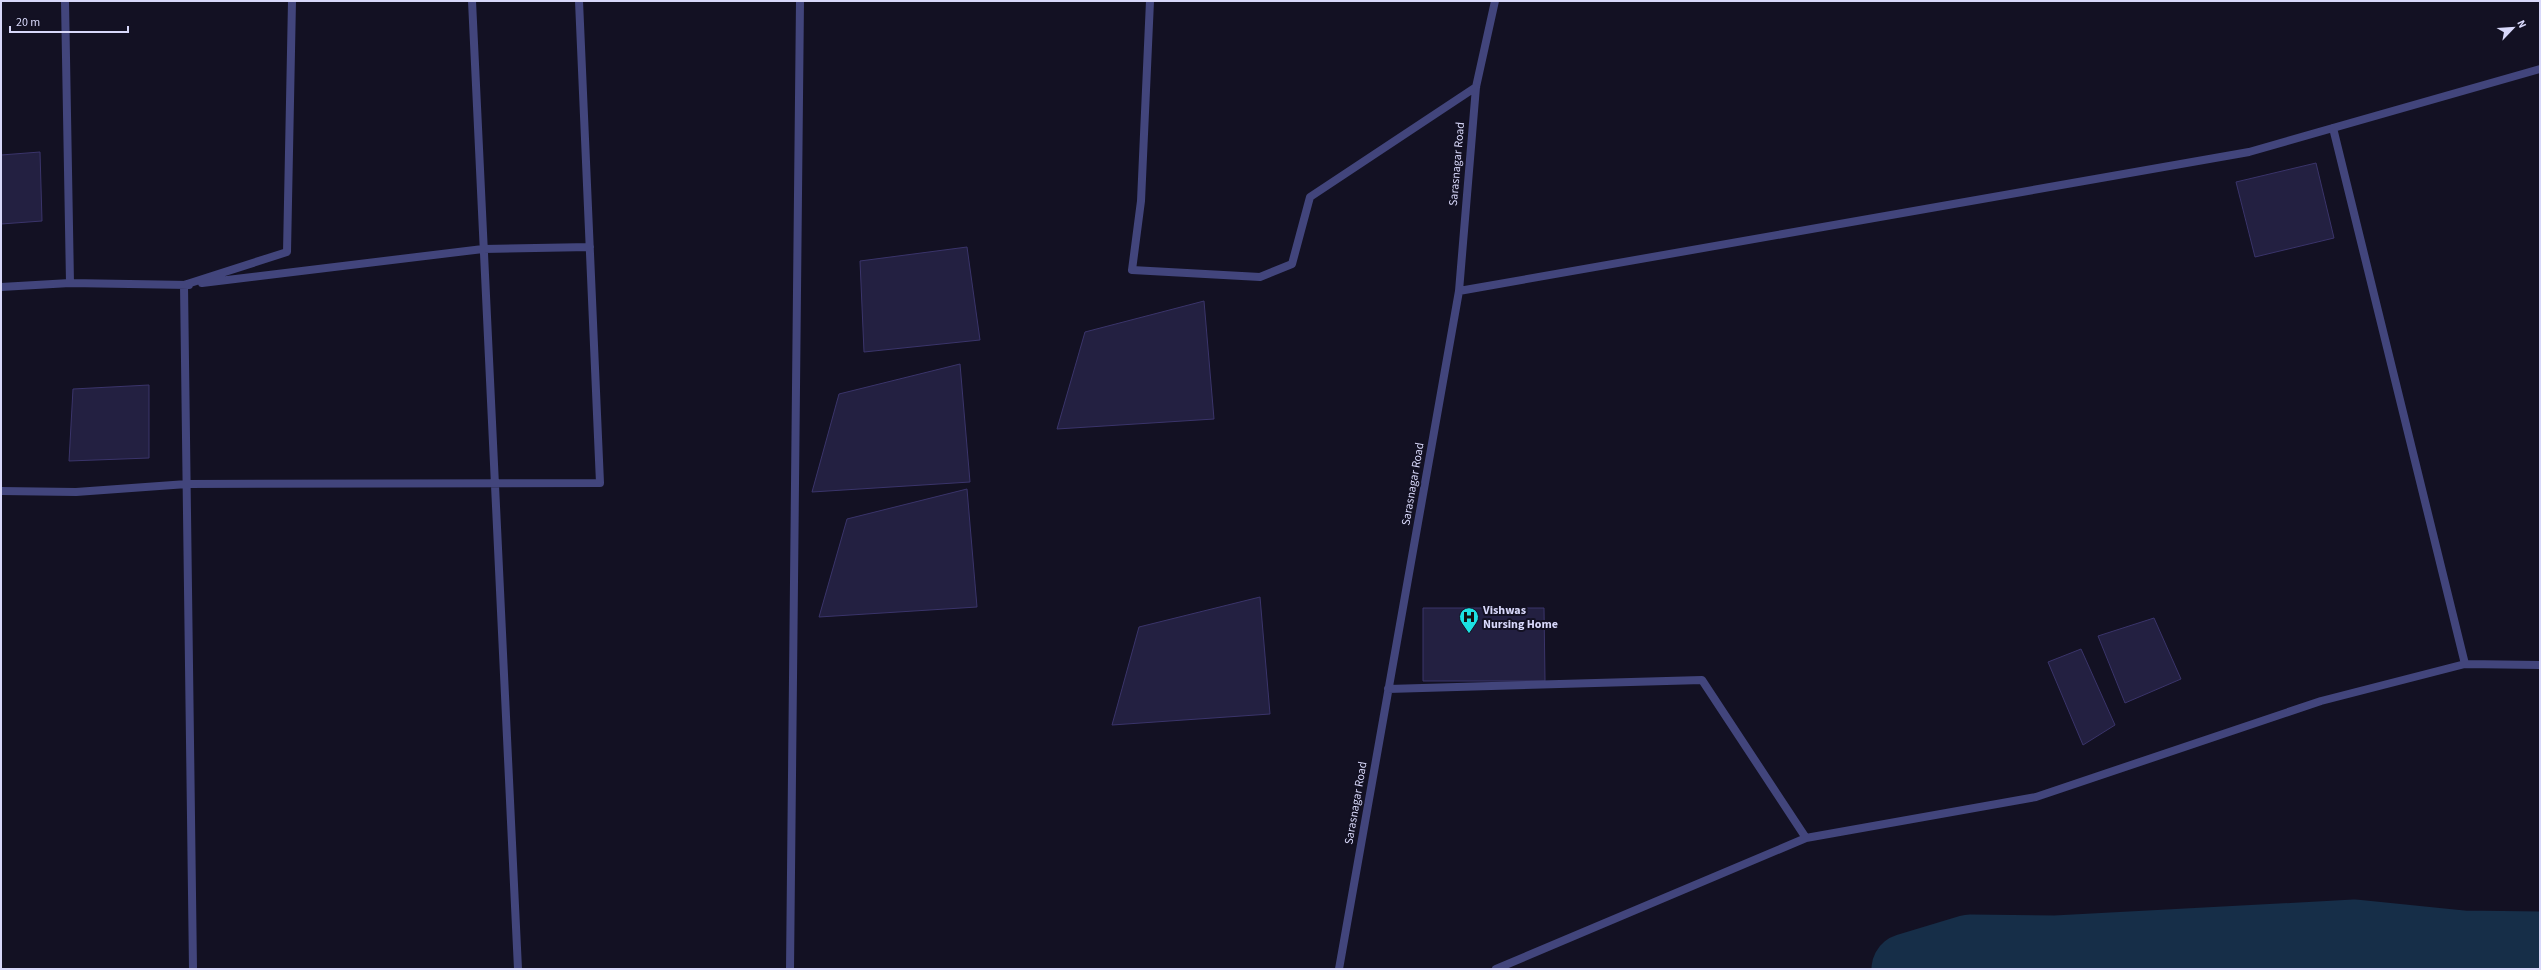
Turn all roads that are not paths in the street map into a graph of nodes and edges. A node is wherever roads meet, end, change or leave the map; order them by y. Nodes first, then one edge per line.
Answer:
1 (65, 1) edge
2 (292, 1) edge
3 (472, 1) edge
4 (579, 1) edge
5 (800, 1) edge
6 (1150, 1) edge
7 (1495, 1) edge
8 (2540, 69) edge
9 (1476, 87) junction
10 (2333, 128) junction
11 (590, 247) junction
12 (482, 248) junction
13 (70, 283) junction
14 (184, 285) junction
15 (1, 287) edge
16 (1459, 291) junction
17 (187, 484) junction
18 (494, 484) junction
19 (1, 491) edge
20 (2465, 664) junction
21 (2540, 665) edge
22 (1388, 689) junction
23 (1806, 838) junction
24 (194, 969) edge
25 (518, 969) edge
26 (790, 969) edge
27 (1339, 969) edge
28 (1496, 969) edge

1 - 13 street
2 - 14 street
3 - 12 street
4 - 11 street
5 - 26 street
6 - 9 street
7 - 9 street, Sarasnagar Road
8 - 10 street
9 - 16 street, Sarasnagar Road
10 - 16 street
10 - 20 street
11 - 12 street
11 - 18 street
12 - 14 street
12 - 18 street
13 - 14 street
13 - 15 street
14 - 17 street
16 - 22 street, Sarasnagar Road
17 - 18 street
17 - 19 street
17 - 24 street
18 - 25 street
20 - 21 street
20 - 23 street
22 - 23 street
22 - 27 street, Sarasnagar Road
23 - 28 street

